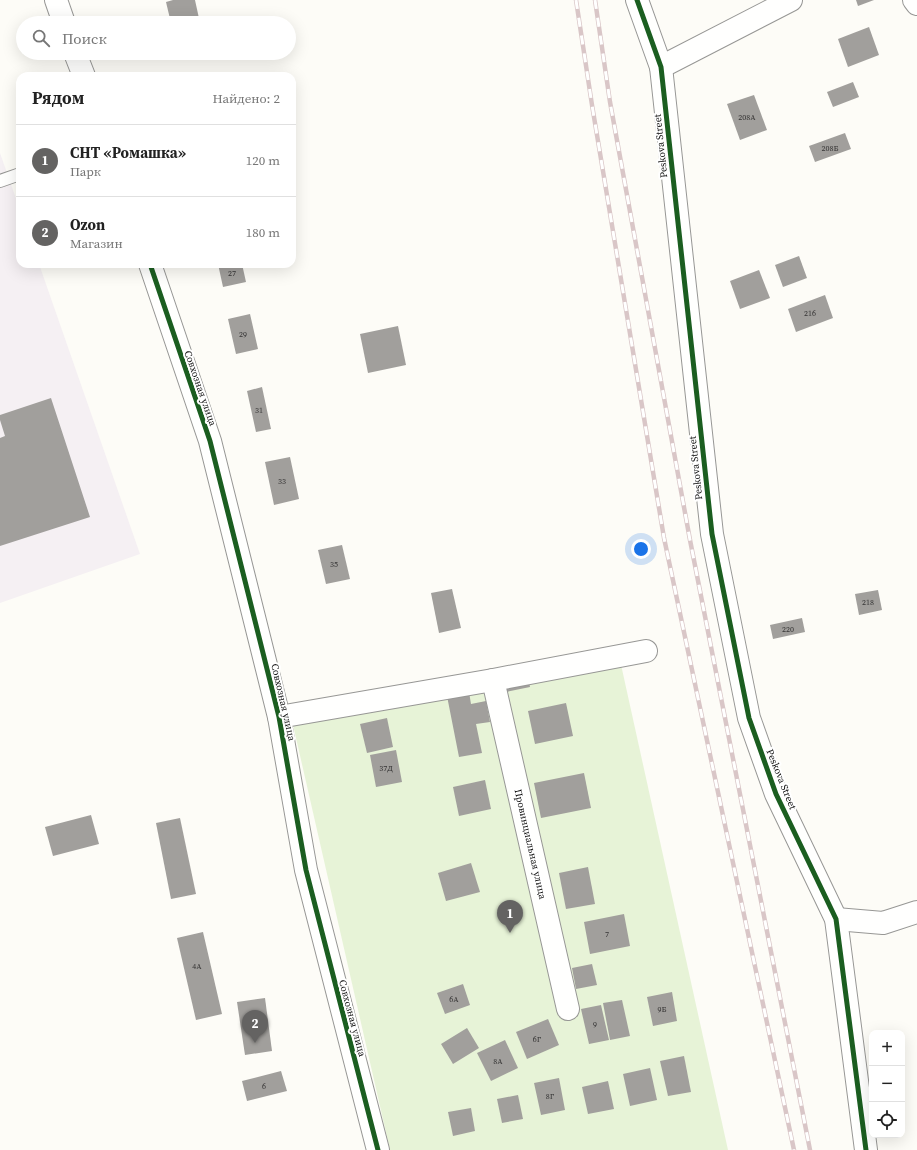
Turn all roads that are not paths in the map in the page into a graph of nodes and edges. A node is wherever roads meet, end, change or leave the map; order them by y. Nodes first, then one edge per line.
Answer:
1 (56, 0) edge
2 (637, 0) edge
3 (791, 0) edge
4 (914, 0) edge
5 (917, 4) edge
6 (62, 16) edge
7 (78, 60) edge
8 (661, 67) junction
9 (82, 72) edge
10 (16, 175) edge
11 (0, 180) edge
12 (151, 268) edge
13 (646, 651) dead end
14 (493, 680) junction
15 (279, 717) junction
16 (917, 912) edge
17 (836, 919) junction
18 (568, 1009) dead end
19 (378, 1150) edge
20 (866, 1150) edge

1 - 6 street
2 - 8 street, Peskova Street
3 - 8 street
4 - 5 street
7 - 9 street
8 - 17 street, Peskova Street
10 - 11 lane
12 - 15 street, Совхозная улица
13 - 14 street
14 - 15 street
14 - 18 street, Провинциальная улица
15 - 19 street, Совхозная улица
16 - 17 street
17 - 20 street, Peskova Street

